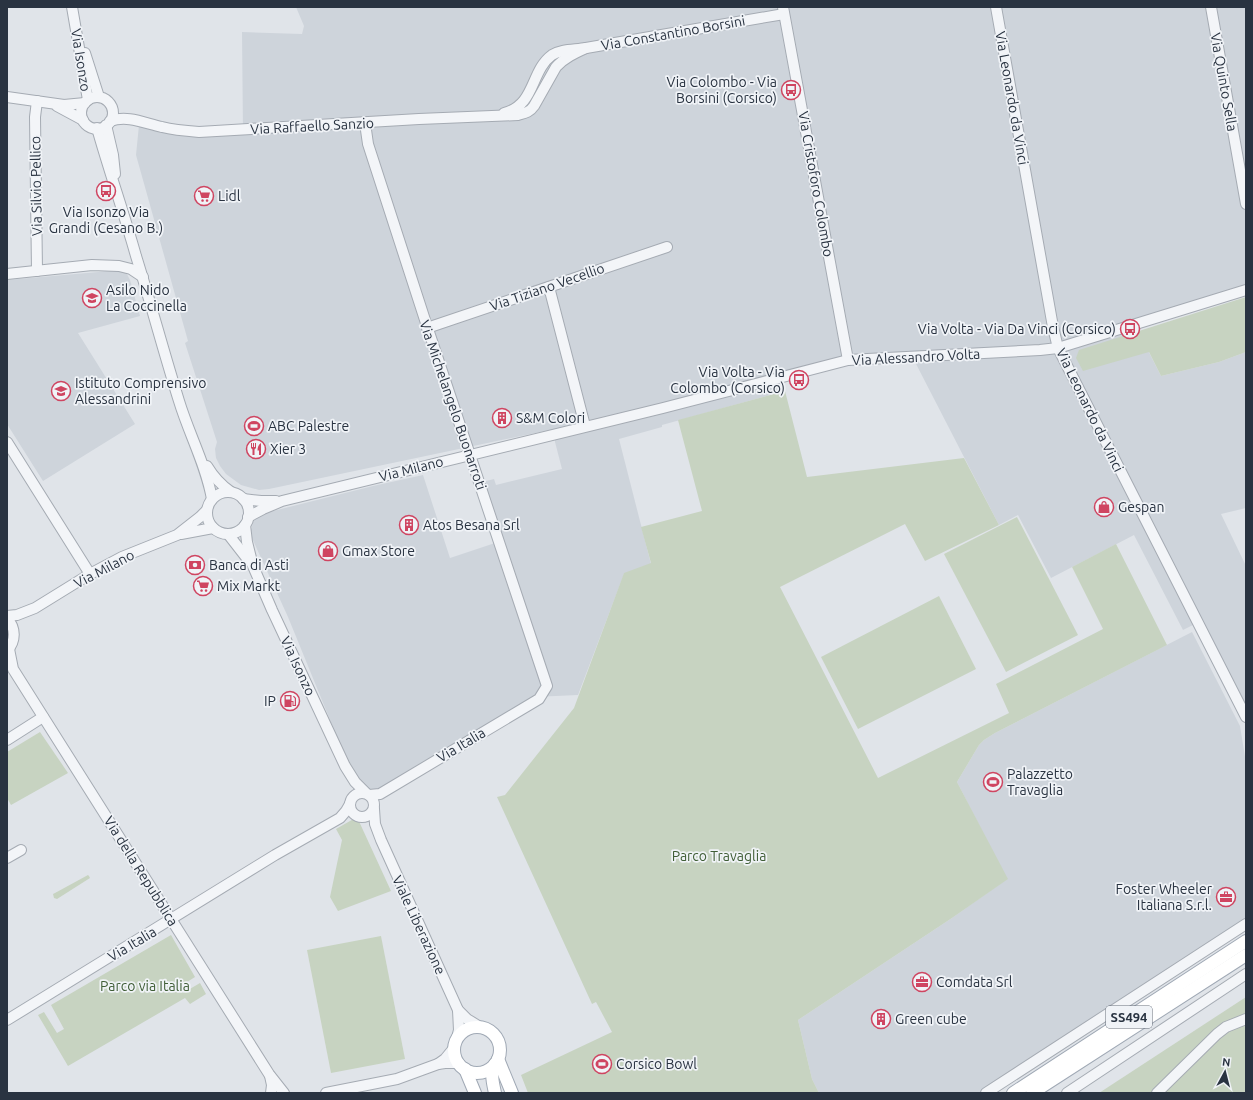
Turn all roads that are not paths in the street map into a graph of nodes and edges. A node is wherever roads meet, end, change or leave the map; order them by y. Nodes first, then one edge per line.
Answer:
1 (72, 7) edge
2 (996, 7) edge
3 (1211, 7) edge
4 (784, 10) edge
5 (75, 20) junction
6 (7, 97) edge
7 (99, 97) junction
8 (37, 101) junction
9 (86, 102) junction
10 (51, 103) junction
11 (112, 108) junction
12 (497, 115) joint
13 (130, 119) junction
14 (83, 120) junction
15 (365, 123) junction
16 (105, 125) junction
17 (1246, 204) edge
18 (667, 246) dead end
19 (37, 271) junction
20 (7, 274) edge
21 (143, 277) junction
22 (549, 287) junction
23 (1246, 290) edge
24 (427, 328) junction
25 (1058, 348) junction
26 (848, 360) junction
27 (585, 426) junction
28 (7, 442) edge
29 (197, 450) junction
30 (470, 454) junction
31 (231, 492) junction
32 (212, 498) junction
33 (243, 499) junction
34 (282, 501) junction
35 (207, 510) junction
36 (246, 521) junction
37 (213, 528) junction
38 (228, 534) junction
39 (177, 535) junction
40 (253, 566) junction
41 (90, 574) junction
42 (35, 608) junction
43 (7, 617) edge
44 (14, 632) junction
45 (8, 650) edge
46 (10, 666) edge
47 (547, 686) joint
48 (43, 717) junction
49 (1246, 718) edge
50 (7, 740) edge
51 (345, 766) junction
52 (367, 794) junction
53 (350, 802) junction
54 (374, 809) junction
55 (357, 816) junction
56 (340, 818) junction
57 (380, 840) junction
58 (21, 850) dead end
59 (7, 858) edge
60 (172, 919) junction
61 (1246, 924) edge
62 (1246, 941) edge
63 (1246, 955) edge
64 (1246, 974) edge
65 (458, 1010) junction
66 (7, 1020) edge
67 (1246, 1020) edge
68 (480, 1027) junction
69 (456, 1043) junction
70 (496, 1062) junction
71 (438, 1064) junction
72 (466, 1068) junction
73 (269, 1074) junction
74 (271, 1093) edge
75 (284, 1093) edge
76 (326, 1093) edge
77 (475, 1093) edge
78 (495, 1093) edge
79 (512, 1093) edge
80 (986, 1093) edge
81 (1013, 1093) edge
82 (1032, 1093) edge
83 (1066, 1093) edge
84 (1157, 1093) edge

1 - 5 street, Via Isonzo
2 - 25 street, Via Leonardo da Vinci
3 - 17 street, Via Quinto Sella
4 - 12 street, Via Constantino Borsini
4 - 26 street, Via Cristoforo Colombo
5 - 7 street, Via Isonzo
5 - 9 street, Via Isonzo
6 - 8 street
7 - 9 street
7 - 11 street
8 - 10 street
8 - 19 street, Via Silvio Pellico
9 - 10 street
9 - 14 street
10 - 14 street
11 - 13 street, Via Raffaello Sanzio
11 - 16 street
12 - 15 street, Via Raffaello Sanzio
13 - 15 street, Via Raffaello Sanzio
13 - 16 street, Via Raffaello Sanzio
14 - 16 street
15 - 24 street, Via Michelangelo Buonarroti
16 - 21 street
18 - 22 street, Via Tiziano Vecellio
19 - 20 street
19 - 21 street
21 - 29 street
22 - 24 street, Via Tiziano Vecellio
22 - 27 street
23 - 25 street, Via Alessandro Volta
24 - 30 street, Via Michelangelo Buonarroti
25 - 26 street, Via Alessandro Volta
25 - 49 street, Via Leonardo da Vinci
26 - 27 street, Via Alessandro Volta
27 - 30 street, Via Milano
28 - 41 street
29 - 31 street
29 - 32 street
30 - 34 street, Via Milano
30 - 47 street, Via Michelangelo Buonarroti
31 - 32 street
31 - 33 street
32 - 35 street
33 - 34 street, Via Milano
33 - 36 street
34 - 36 street, Via Milano
35 - 37 street
35 - 39 street, Via Milano
36 - 38 street
36 - 40 street, Via Isonzo
37 - 38 street
37 - 39 street, Via Milano
38 - 40 street, Via Isonzo
39 - 41 street, Via Milano
40 - 51 street, Via Isonzo
41 - 42 street, Via Milano
42 - 43 street, Via Milano
42 - 44 street, Via Milano
43 - 44 street
44 - 45 street
45 - 46 street, Via della Repubblica
46 - 48 street, Via della Repubblica
47 - 52 street, Via Italia
48 - 50 street
48 - 60 street, Via della Repubblica
51 - 52 street, Via Isonzo
51 - 53 street, Via Isonzo
52 - 53 street
52 - 54 street
53 - 55 street
53 - 56 street, Via Italia
54 - 55 street
54 - 57 street, Viale Liberazione
55 - 56 street, Via Italia
55 - 57 street, Viale Liberazione
56 - 60 street, Via Italia
57 - 65 street, Viale Liberazione
58 - 59 street
60 - 66 street, Via Italia
60 - 73 street, Via della Repubblica
61 - 80 street
62 - 81 main road, SS494
63 - 82 main road, SS494
64 - 83 street
65 - 68 street, Viale Liberazione
65 - 69 street, Viale Liberazione
67 - 84 street
68 - 69 main road
68 - 70 main road
69 - 71 street
69 - 72 main road
70 - 72 main road
70 - 78 main road
70 - 79 main road
71 - 72 street
71 - 76 street
72 - 77 main road
72 - 78 main road
73 - 74 street, Via della Repubblica
73 - 75 street, Via della Repubblica

